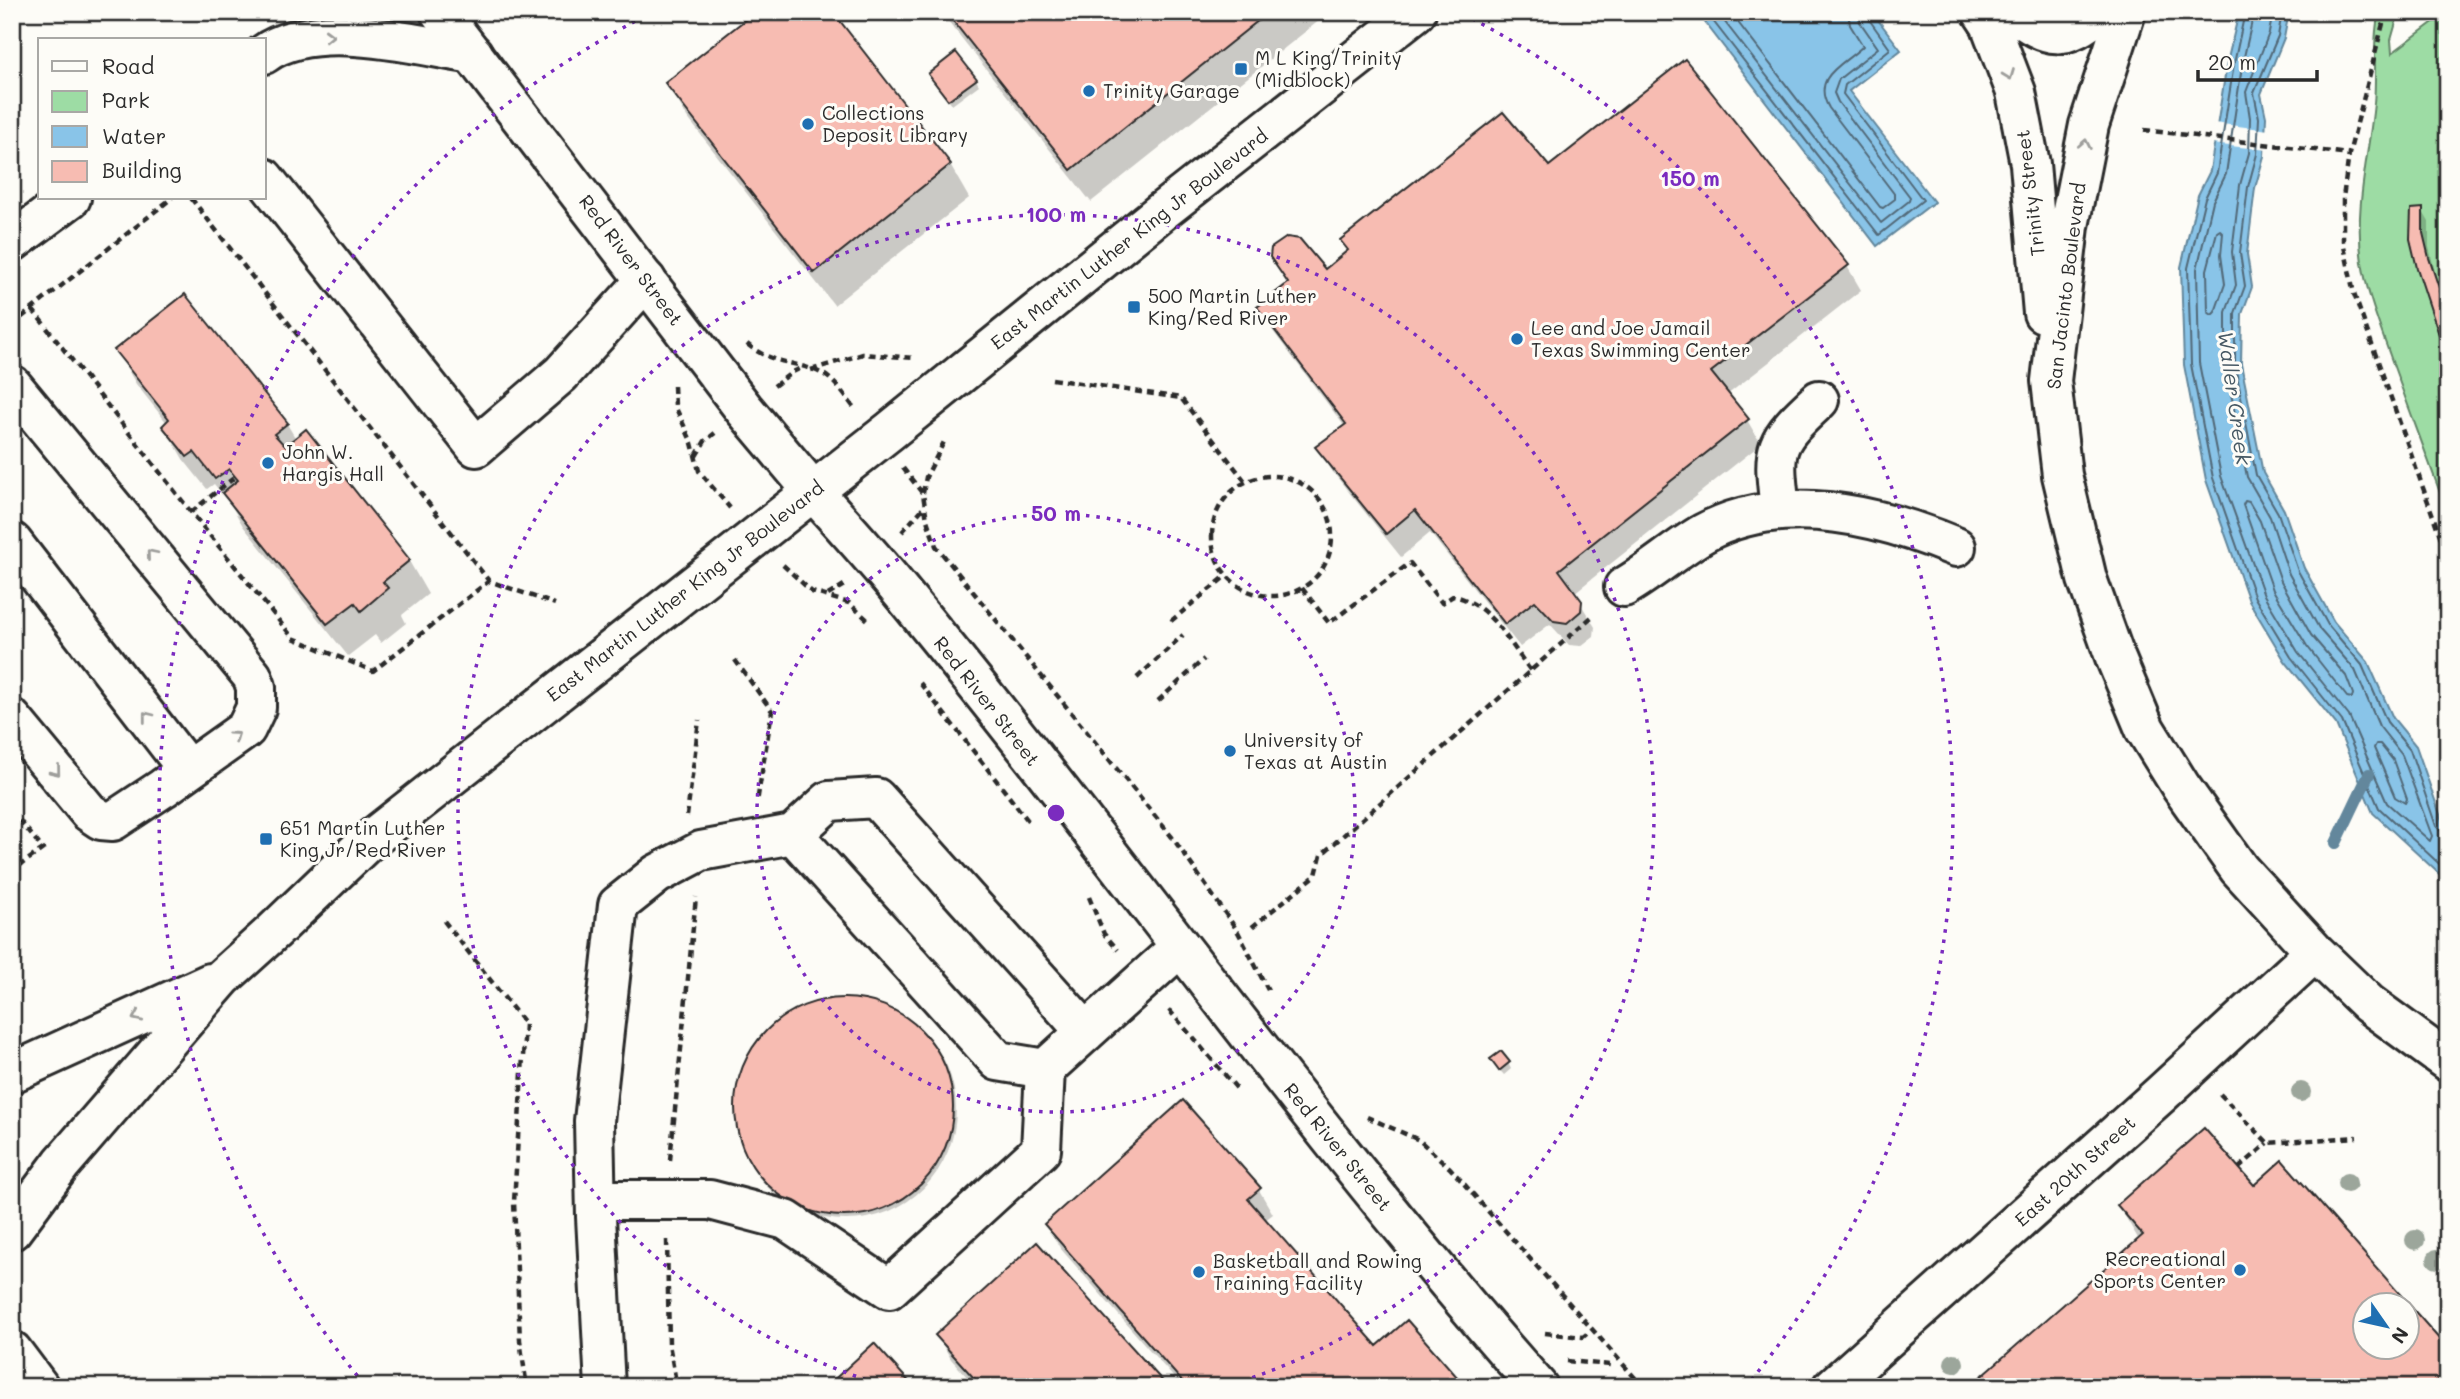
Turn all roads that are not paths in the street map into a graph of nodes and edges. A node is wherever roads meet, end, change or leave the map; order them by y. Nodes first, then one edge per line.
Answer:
1 (440, 12) edge
2 (1416, 12) edge
3 (1982, 12) edge
4 (2013, 12) edge
5 (2115, 16) edge
6 (266, 53) edge
7 (473, 54) junction
8 (266, 181) edge
9 (68, 200) edge
10 (12, 242) edge
11 (646, 280) junction
12 (2051, 381) junction
13 (12, 385) edge
14 (1819, 400) dead end
15 (813, 491) junction
16 (1780, 510) junction
17 (12, 542) edge
18 (1955, 547) dead end
19 (1625, 587) road end
20 (12, 719) edge
21 (188, 770) junction
22 (793, 834) junction
23 (1180, 947) junction
24 (2315, 952) junction
25 (222, 978) junction
26 (1086, 1032) junction
27 (2448, 1062) edge
28 (1045, 1069) junction
29 (12, 1073) edge
30 (596, 1200) junction
31 (12, 1230) edge
32 (12, 1352) edge
33 (39, 1387) edge
34 (605, 1387) edge
35 (1538, 1387) edge
36 (1833, 1387) edge

1 - 7 street, Red River Street
2 - 15 street, East Martin Luther King Jr Boulevard
3 -> 12 street, Trinity Street
4 - 5 street
12 -> 5 street, San Jacinto Boulevard
6 -> 7 street
7 - 11 street, Red River Street
8 - 11 street
9 - 10 street
11 - 15 street, Red River Street
12 - 24 street, San Jacinto Boulevard
21 -> 13 street
14 - 16 street
15 - 23 street, Red River Street
15 - 25 street, East Martin Luther King Jr Boulevard
16 - 18 street
16 - 19 street
21 -> 17 street
20 -> 21 street
22 - 26 street
22 - 28 street
22 - 30 street
23 - 26 street
23 - 35 street, Red River Street
24 - 27 street, San Jacinto Boulevard
24 - 36 street, East 20th Street
25 -> 29 street
25 - 31 street, East Martin Luther King Jr Boulevard
26 - 28 street
28 - 30 street
30 - 34 street
32 - 33 street

